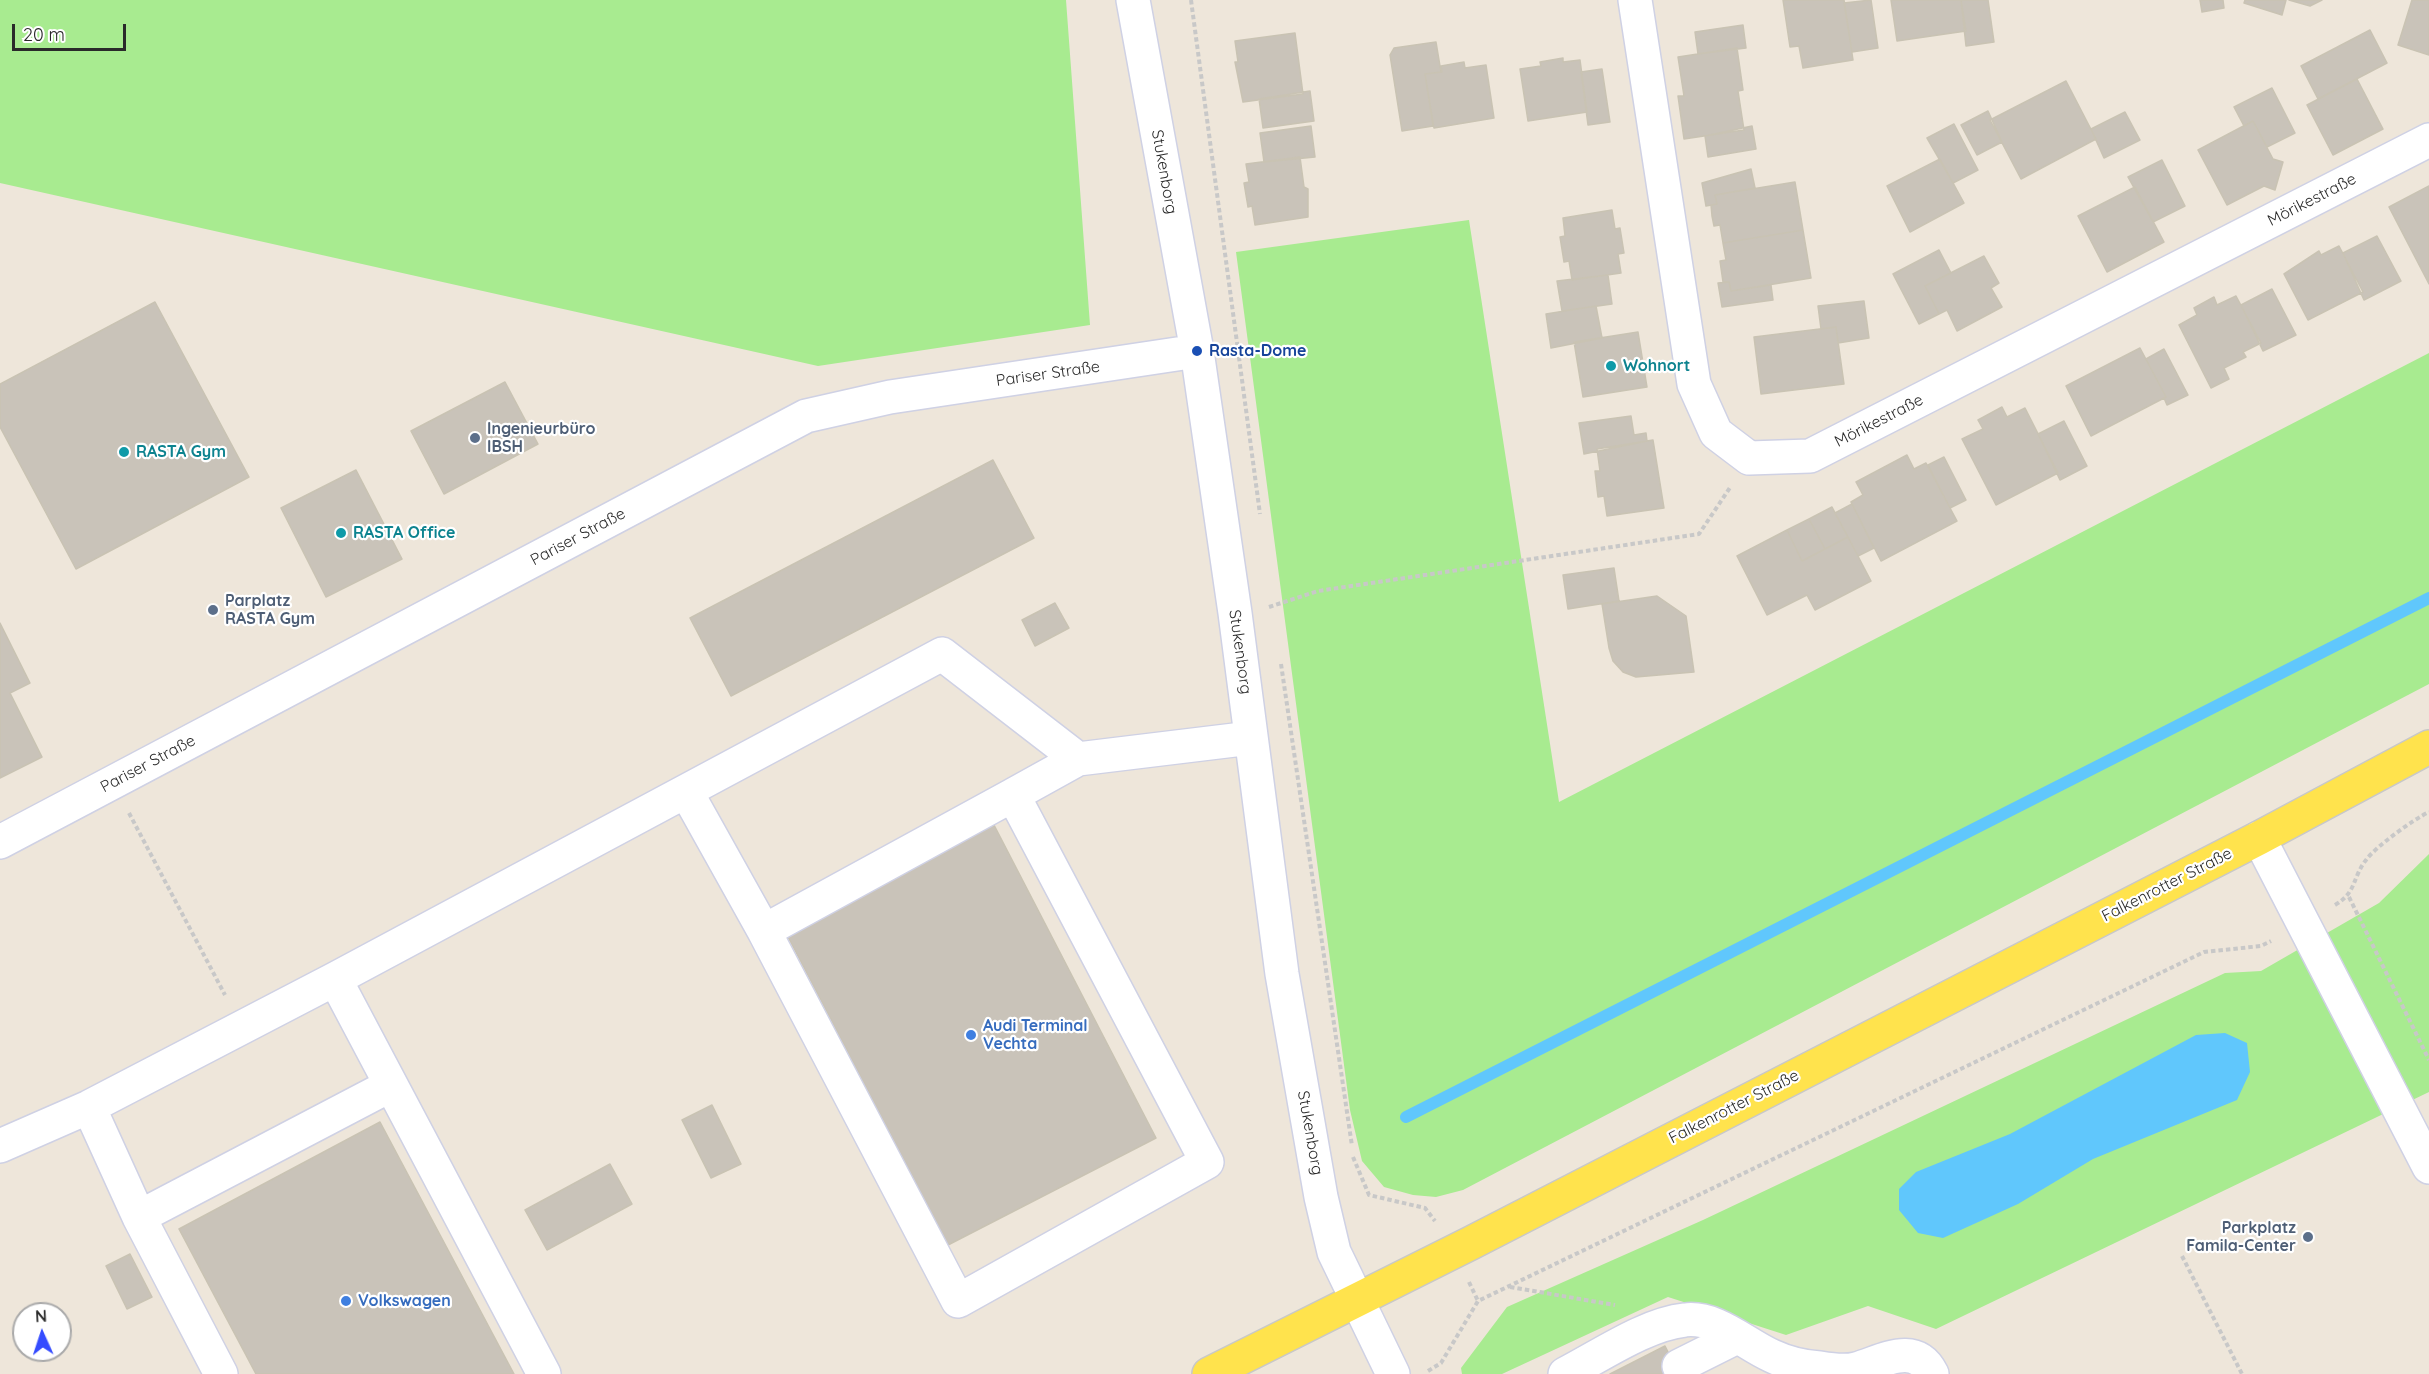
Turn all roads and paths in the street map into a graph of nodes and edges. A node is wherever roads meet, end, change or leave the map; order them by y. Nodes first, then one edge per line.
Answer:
1 (1133, 0) edge
2 (1191, 0) edge
3 (1643, 1) edge
4 (2429, 140) edge
5 (1197, 351) junction
6 (1749, 458) junction
7 (1262, 526) dead end
8 (1271, 595) dead end
9 (1273, 606) junction
10 (1235, 613) junction
11 (1274, 618) dead end
12 (1280, 653) dead end
13 (1251, 738) junction
14 (2429, 747) edge
15 (1078, 759) junction
16 (113, 783) junction
17 (687, 793) junction
18 (1012, 795) junction
19 (2429, 812) edge
20 (2259, 838) junction
21 (0, 842) edge
22 (2349, 897) junction
23 (2302, 924) junction
24 (764, 931) junction
25 (335, 979) junction
26 (243, 1027) junction
27 (2429, 1060) edge
28 (391, 1085) junction
29 (89, 1107) junction
30 (0, 1146) edge
31 (2429, 1167) edge
32 (139, 1217) junction
33 (1454, 1251) junction
34 (2182, 1256) dead end
35 (1510, 1287) junction
36 (1356, 1299) junction
37 (1478, 1301) junction
38 (1626, 1307) dead end
39 (1737, 1337) junction
40 (1679, 1366) dead end
41 (1784, 1369) edge
42 (221, 1374) edge
43 (544, 1374) edge
44 (1209, 1374) edge
45 (1393, 1374) edge
46 (1422, 1374) edge
47 (1565, 1374) edge
48 (1932, 1374) edge
49 (2242, 1374) edge

1 - 5 street, Stukenborg
2 - 7 path
3 - 6 street
4 - 6 street, Mörikestraße
5 - 10 street, Stukenborg
5 - 16 street, Pariser Straße
6 - 9 path
8 - 9 path
9 - 10 path
9 - 11 path
10 - 13 street, Stukenborg
12 - 33 path
13 - 15 street
13 - 36 street, Stukenborg
14 - 20 main road, Falkenrotter Straße
15 - 17 street
15 - 18 street
16 - 21 street, Pariser Straße
16 - 26 path
17 - 24 street
17 - 25 street
18 - 24 street
18 - 24 street
19 - 22 path
20 - 23 street
20 - 33 main road, Falkenrotter Straße
22 - 23 path
22 - 27 path
23 - 31 street
23 - 35 path
25 - 26 street
25 - 28 street
26 - 29 street
28 - 32 street
28 - 43 street
29 - 30 street
29 - 32 street
32 - 42 street
33 - 36 main road, Falkenrotter Straße
33 - 37 path
34 - 49 path
35 - 37 path
35 - 38 path
36 - 44 main road, Falkenrotter Straße
36 - 45 street, Stukenborg
37 - 46 path
39 - 40 street
39 - 41 street
39 - 47 street
41 - 48 street

